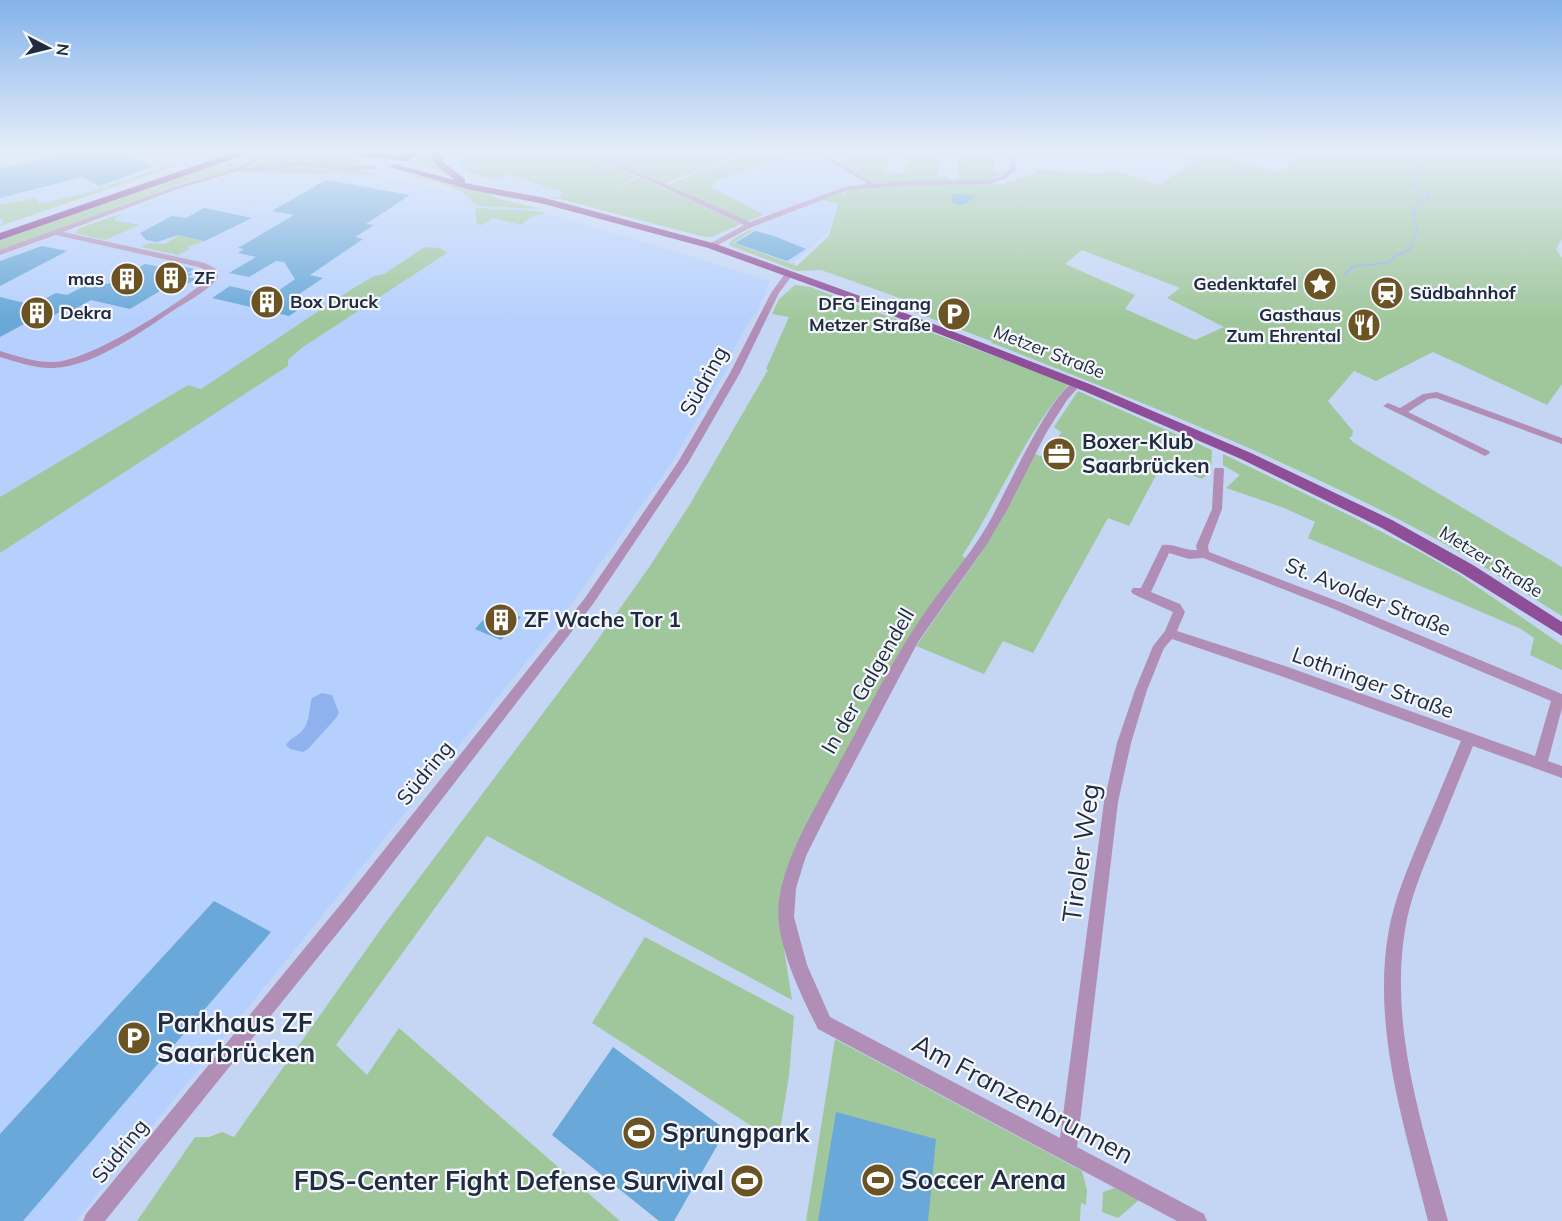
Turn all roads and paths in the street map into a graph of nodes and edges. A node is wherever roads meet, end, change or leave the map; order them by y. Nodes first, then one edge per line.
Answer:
1 (79, 206) edge
2 (85, 206) edge
3 (128, 206) edge
4 (563, 206) edge
5 (709, 206) edge
6 (798, 206) edge
7 (750, 225) junction
8 (57, 233) junction
9 (0, 234) edge
10 (712, 246) junction
11 (0, 253) edge
12 (787, 273) junction
13 (806, 280) junction
14 (773, 298) junction
15 (757, 328) junction
16 (0, 354) edge
17 (1077, 383) junction
18 (1388, 406) dead end
19 (1401, 412) junction
20 (1562, 441) edge
21 (1485, 453) dead end
22 (1218, 470) dead end
23 (1204, 554) junction
24 (1562, 630) edge
25 (1170, 633) junction
26 (1469, 739) junction
27 (1540, 764) junction
28 (1562, 772) edge
29 (825, 1023) joint
30 (1067, 1153) junction
31 (93, 1221) edge
32 (1197, 1221) edge
33 (1438, 1221) edge

1 - 9 highway
2 - 9 highway
3 - 8 street
4 - 10 main road, Metzer Straße
5 - 7 street
6 - 7 street
7 - 10 street
8 - 11 street
8 - 16 street
10 - 12 main road, Metzer Straße
12 - 13 main road, Metzer Straße
12 - 14 street, Südring
12 - 15 street, Südring
13 - 14 street, Südring
13 - 17 main road, Metzer Straße
14 - 15 street, Südring
15 - 31 street, Südring
17 - 24 main road, Metzer Straße
17 - 29 street, In der Galgendell
18 - 19 street
19 - 20 street
19 - 21 street
22 - 23 street
23 - 25 street, Tiroler Weg
23 - 27 street, St. Avolder Straße
25 - 26 street, Lothringer Straße
25 - 30 street, Tiroler Weg
26 - 27 street, Lothringer Straße
26 - 33 street
27 - 28 street, Lothringer Straße
29 - 30 street, Am Franzenbrunnen
30 - 32 street, Am Franzenbrunnen

